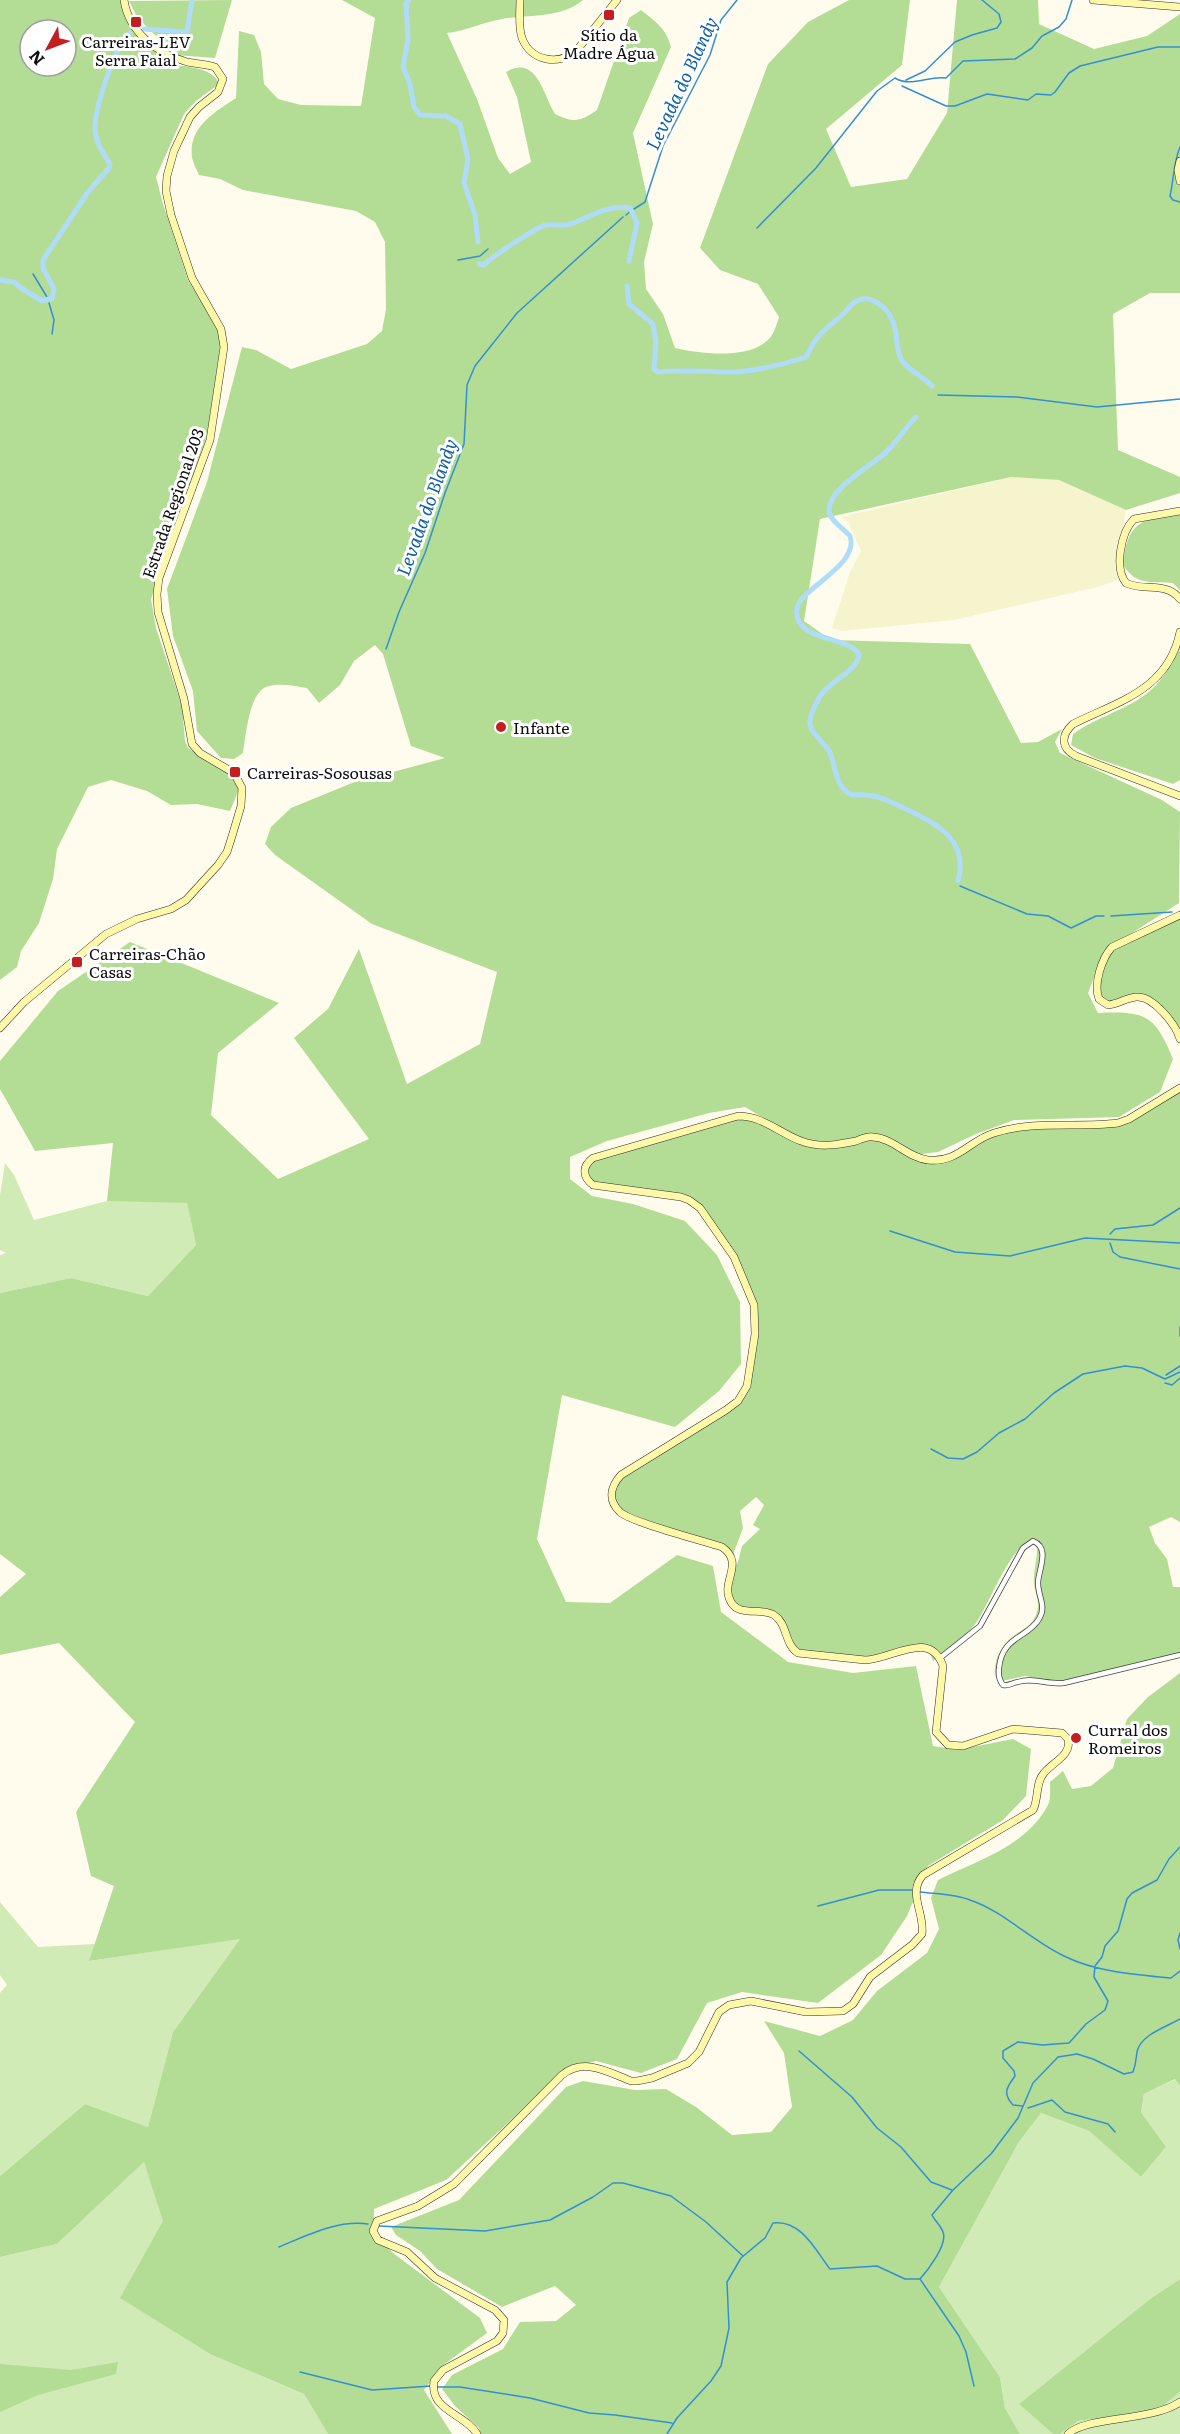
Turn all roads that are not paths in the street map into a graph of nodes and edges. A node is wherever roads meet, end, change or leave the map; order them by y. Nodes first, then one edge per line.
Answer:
1 (124, 0) edge
2 (520, 0) edge
3 (617, 0) edge
4 (1093, 0) edge
5 (1180, 7) edge
6 (1180, 161) edge
7 (1180, 181) edge
8 (1180, 511) edge
9 (1180, 599) edge
10 (1180, 632) edge
11 (1180, 796) edge
12 (1179, 916) edge
13 (0, 1028) edge
14 (1180, 1039) edge
15 (1180, 1088) edge
16 (1180, 1655) edge
17 (940, 1658) junction
18 (1180, 2402) edge
19 (477, 2434) edge
20 (1068, 2434) edge

1 - 13 main road, Estrada Regional 203
2 - 3 main road
4 - 5 main road
6 - 7 main road
8 - 9 main road
10 - 11 main road
12 - 14 main road
15 - 17 main road
16 - 17 street
17 - 19 main road
18 - 20 main road

